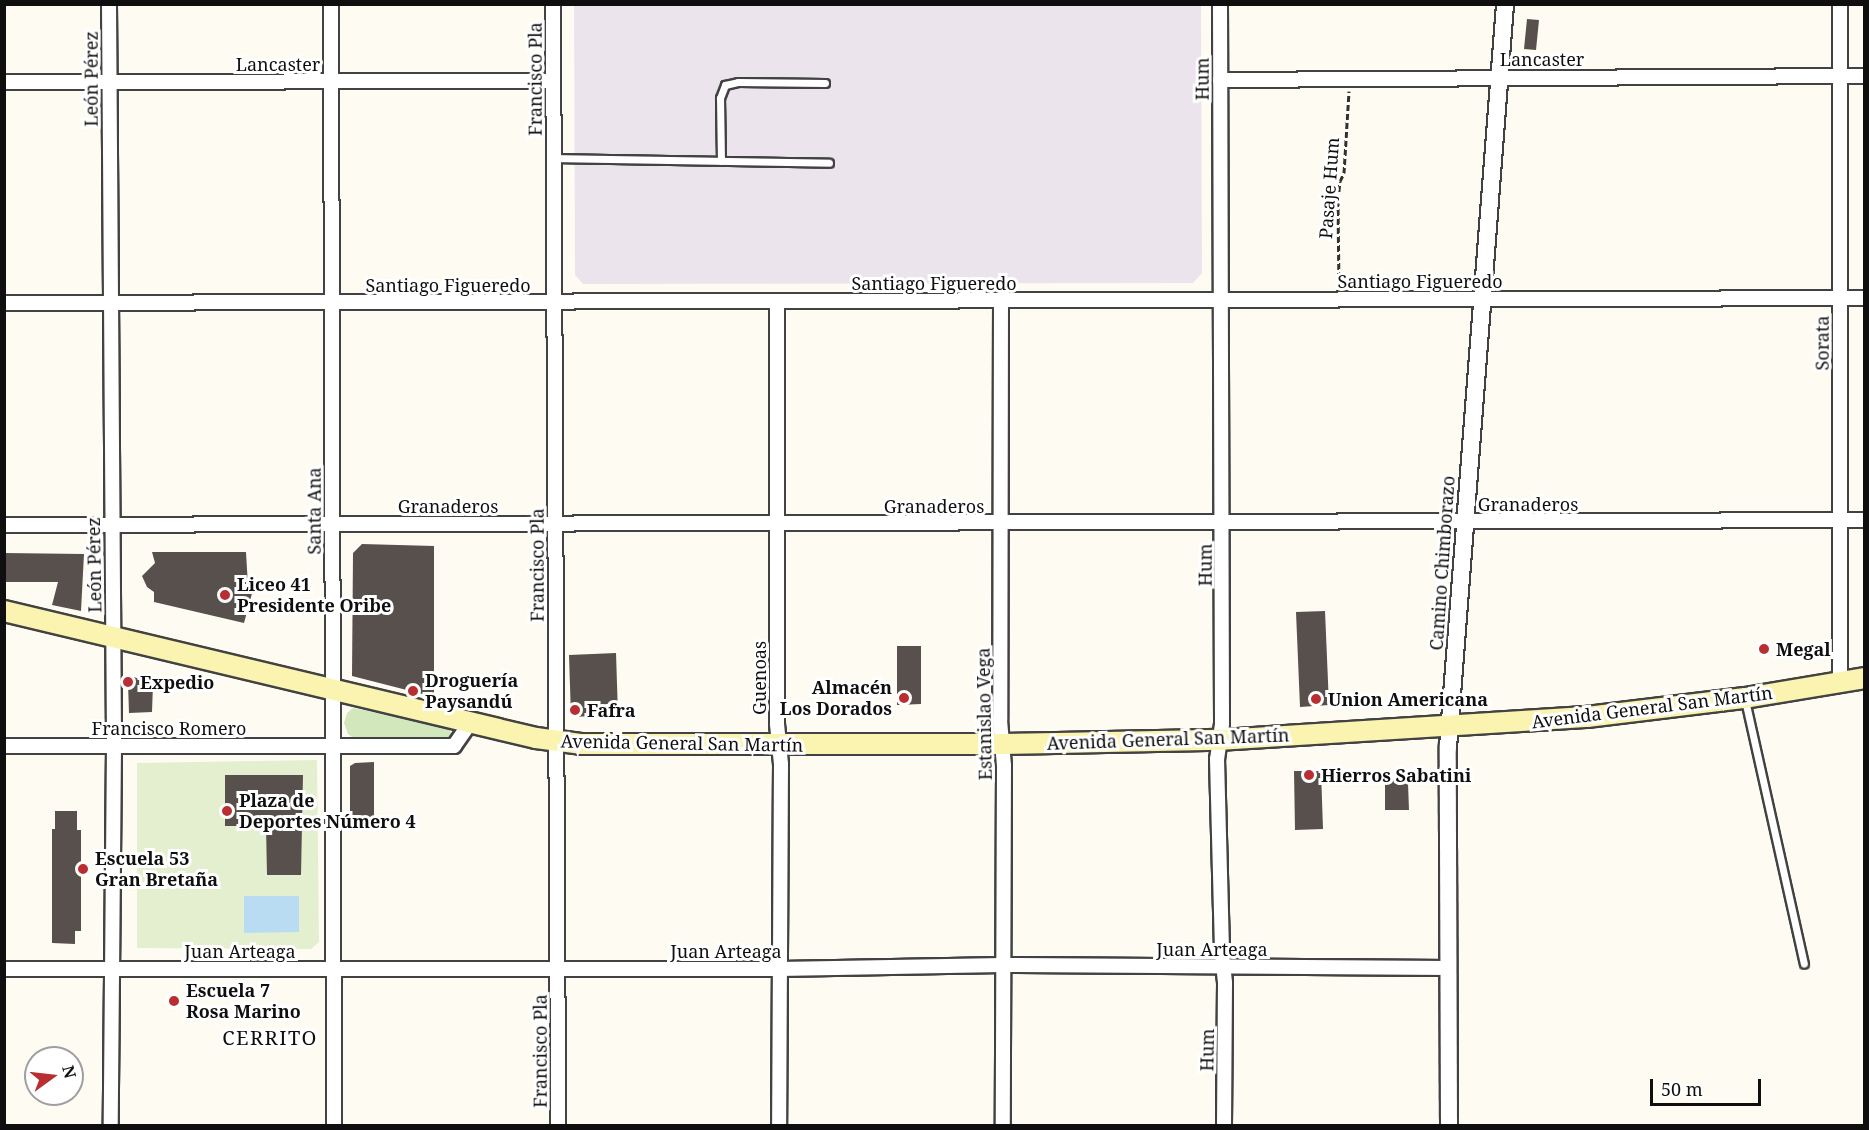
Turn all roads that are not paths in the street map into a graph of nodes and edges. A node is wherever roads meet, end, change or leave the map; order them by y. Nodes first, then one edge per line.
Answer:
1 (109, 4) edge
2 (331, 4) edge
3 (553, 4) edge
4 (1220, 4) edge
5 (1504, 4) edge
6 (1840, 4) edge
7 (1840, 76) junction
8 (1864, 76) edge
9 (1499, 77) junction
10 (1220, 80) junction
11 (553, 81) junction
12 (4, 82) edge
13 (331, 82) junction
14 (109, 83) junction
15 (825, 83) dead end
16 (554, 158) junction
17 (721, 161) junction
18 (829, 163) dead end
19 (1840, 298) junction
20 (1864, 298) edge
21 (1482, 299) junction
22 (1222, 300) junction
23 (1001, 301) junction
24 (777, 302) junction
25 (4, 303) edge
26 (332, 303) junction
27 (554, 303) junction
28 (111, 304) junction
29 (1864, 520) edge
30 (1840, 521) junction
31 (1465, 522) junction
32 (555, 524) junction
33 (778, 524) junction
34 (1002, 524) junction
35 (1223, 524) junction
36 (4, 525) edge
37 (332, 525) junction
38 (111, 526) junction
39 (4, 611) edge
40 (114, 637) junction
41 (1864, 678) edge
42 (1840, 682) junction
43 (333, 690) junction
44 (1745, 698) junction
45 (470, 723) junction
46 (1449, 727) junction
47 (1220, 740) junction
48 (557, 742) junction
49 (1002, 744) junction
50 (779, 745) junction
51 (4, 746) edge
52 (114, 746) junction
53 (333, 747) junction
54 (1804, 963) dead end
55 (1003, 965) junction
56 (335, 968) junction
57 (558, 968) junction
58 (1223, 968) junction
59 (1448, 968) junction
60 (4, 969) edge
61 (779, 969) junction
62 (112, 970) junction
63 (111, 1125) edge
64 (334, 1125) edge
65 (558, 1125) edge
66 (778, 1125) edge
67 (1003, 1125) edge
68 (1224, 1125) edge
69 (1449, 1125) edge

1 - 14 street, León Pérez
2 - 13 street, Santa Ana
3 - 11 street, Francisco Pla
4 - 10 street, Hum
5 - 9 street, Camino Chimborazo
6 - 7 street, Sorata
7 - 8 street, Lancaster
7 - 9 street, Lancaster
7 - 19 street, Sorata
9 - 10 street, Lancaster
9 - 21 street, Camino Chimborazo
10 - 22 street, Hum
11 - 13 street, Lancaster
11 - 16 street, Francisco Pla
12 - 14 street, Lancaster
13 - 14 street, Lancaster
13 - 26 street, Santa Ana
14 - 28 street, León Pérez
15 - 17 lane
16 - 17 lane
16 - 27 street, Francisco Pla
17 - 18 lane
19 - 20 street, Santiago Figueredo
19 - 21 street, Santiago Figueredo
19 - 30 street, Sorata
21 - 22 street, Santiago Figueredo
21 - 31 street, Camino Chimborazo
22 - 23 street, Santiago Figueredo
22 - 35 street, Hum
23 - 24 street, Santiago Figueredo
23 - 34 street, Estanislao Vega
24 - 27 street, Santiago Figueredo
24 - 33 street, Guenoas
25 - 28 street, Santiago Figueredo
26 - 27 street, Santiago Figueredo
26 - 28 street, Santiago Figueredo
26 - 37 street, Santa Ana
27 - 32 street, Francisco Pla
28 - 38 street, León Pérez
29 - 30 street, Granaderos
30 - 31 street, Granaderos
30 - 42 street, Sorata
31 - 35 street, Granaderos
31 - 46 street, Camino Chimborazo
32 - 33 street, Granaderos
32 - 37 street, Granaderos
32 - 48 street, Francisco Pla
33 - 34 street, Granaderos
33 - 50 street, Guenoas
34 - 35 street, Granaderos
34 - 49 street, Estanislao Vega
35 - 47 street, Hum
36 - 38 street, Granaderos
37 - 38 street, Granaderos
37 - 43 street, Santa Ana
38 - 40 street, León Pérez
39 - 40 main road, Avenida General San Martín
40 - 43 main road, Avenida General San Martín
40 - 52 street, León Pérez
41 - 42 main road, Avenida General San Martín
42 - 44 main road, Avenida General San Martín
43 - 45 main road, Avenida General San Martín
43 - 53 street, Santa Ana
44 - 46 main road, Avenida General San Martín
44 - 54 lane
45 - 48 main road, Avenida General San Martín
45 - 53 street
46 - 47 main road, Avenida General San Martín
46 - 59 street, Camino Chimborazo
47 - 49 main road, Avenida General San Martín
47 - 58 street, Hum
48 - 50 main road, Avenida General San Martín
48 - 57 street, Francisco Pla
49 - 50 main road, Avenida General San Martín
49 - 55 street, Estanislao Vega
50 - 61 street, Guenoas
51 - 52 street, Francisco Romero
52 - 53 street, Francisco Romero
52 - 62 street, León Pérez
53 - 56 street, Santa Ana
55 - 58 street, Juan Arteaga
55 - 61 street, Juan Arteaga
55 - 67 street, Estanislao Vega
56 - 57 street, Juan Arteaga
56 - 62 street, Juan Arteaga
56 - 64 street, Santa Ana
57 - 61 street, Juan Arteaga
57 - 65 street, Francisco Pla
58 - 59 street, Juan Arteaga
58 - 68 street, Hum
59 - 69 street, Camino Chimborazo
60 - 62 street, Juan Arteaga
61 - 66 street, Guenoas
62 - 63 street, León Pérez

